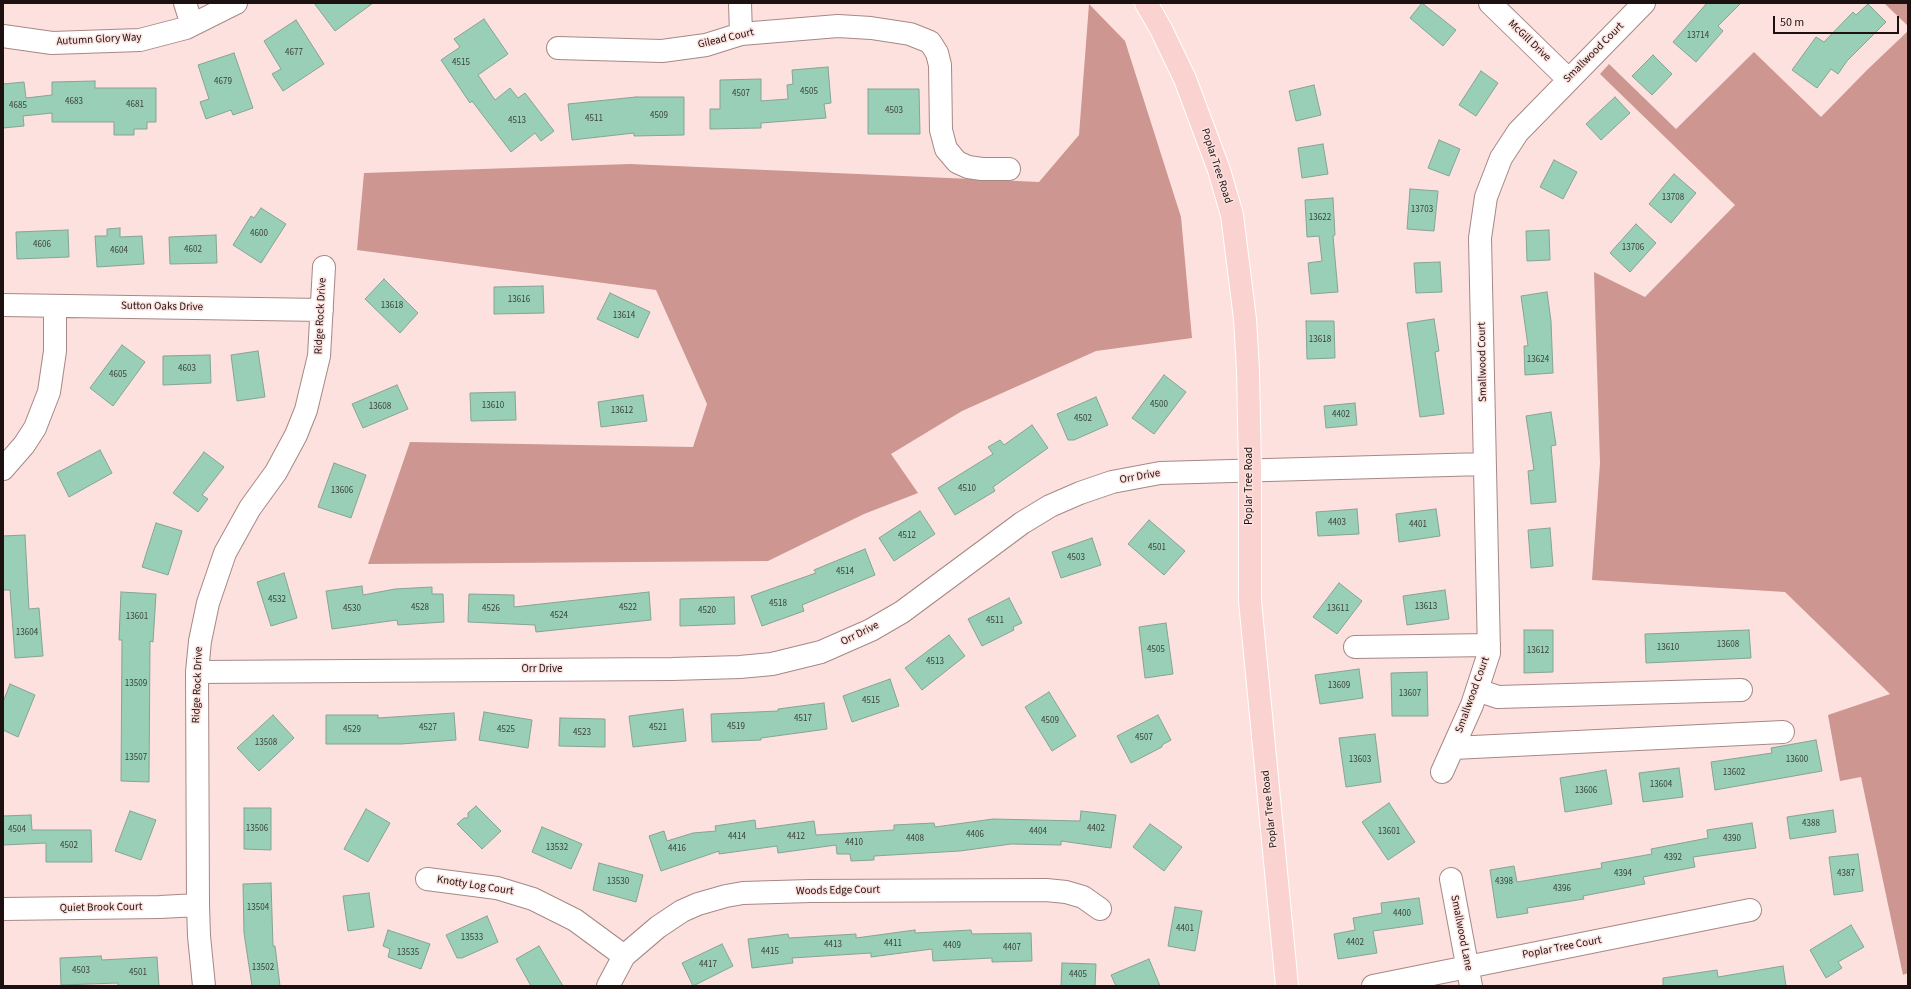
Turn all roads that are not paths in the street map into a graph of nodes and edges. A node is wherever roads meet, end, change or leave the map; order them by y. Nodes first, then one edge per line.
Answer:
1 (185, 3) edge
2 (236, 3) edge
3 (740, 3) edge
4 (1146, 3) edge
5 (1490, 3) edge
6 (1644, 3) edge
7 (192, 25) junction
8 (741, 34) junction
9 (3, 36) edge
10 (558, 48) dead end
11 (1568, 79) junction
12 (1009, 168) dead end
13 (324, 267) dead end
14 (3, 305) edge
15 (55, 306) junction
16 (322, 310) junction
17 (1484, 464) junction
18 (3, 469) edge
19 (1250, 470) junction
20 (1489, 645) junction
21 (1355, 647) dead end
22 (197, 672) junction
23 (1477, 690) junction
24 (1741, 690) dead end
25 (1783, 732) dead end
26 (1452, 748) junction
27 (1442, 772) dead end
28 (427, 879) dead end
29 (1451, 879) dead end
30 (198, 905) junction
31 (3, 909) edge
32 (1100, 909) dead end
33 (1750, 910) dead end
34 (624, 956) junction
35 (1469, 976) edge
36 (204, 986) edge
37 (608, 986) edge
38 (1287, 986) edge
39 (1373, 986) edge

1 - 7 street
2 - 7 street, Autumn Glory Way
3 - 8 street
4 - 19 main road, Poplar Tree Road
5 - 11 street, McGill Drive
6 - 11 street, Smallwood Court
7 - 9 street, Autumn Glory Way
8 - 10 street, Gilead Court
8 - 12 street, Gilead Court
11 - 17 street, Smallwood Court
13 - 16 street, Ridge Rock Drive
14 - 15 street, Sutton Oaks Drive
15 - 16 street, Sutton Oaks Drive
15 - 18 street
16 - 22 street, Ridge Rock Drive
17 - 19 street, Orr Drive
17 - 20 street, Smallwood Court
19 - 22 street, Orr Drive
19 - 38 main road, Poplar Tree Road
20 - 21 street
20 - 23 street, Smallwood Court
22 - 30 street, Ridge Rock Drive
23 - 24 street
23 - 26 street, Smallwood Court
25 - 26 street
26 - 27 street, Smallwood Court
28 - 34 street, Knotty Log Court
29 - 35 street, Smallwood Lane
30 - 31 street, Quiet Brook Court
30 - 36 street, Ridge Rock Drive
32 - 34 street, Woods Edge Court
33 - 35 street, Poplar Tree Court
34 - 37 street, Woods Edge Court
35 - 39 street, Poplar Tree Court

